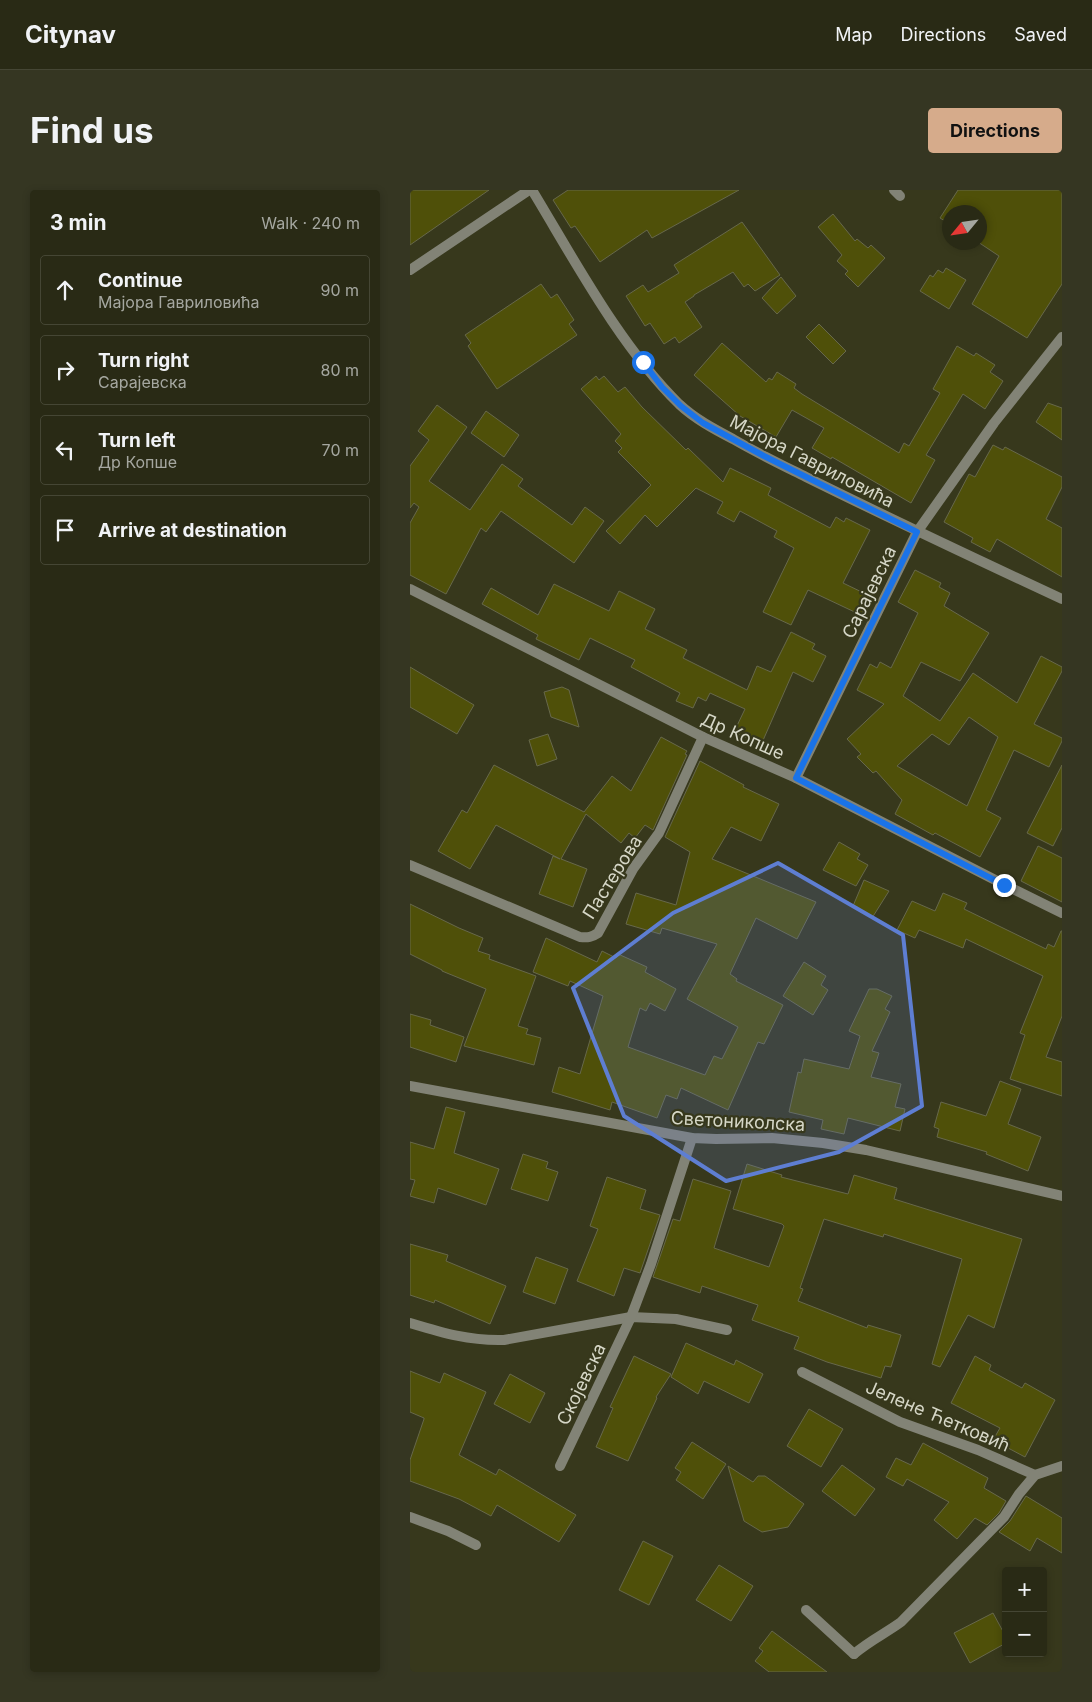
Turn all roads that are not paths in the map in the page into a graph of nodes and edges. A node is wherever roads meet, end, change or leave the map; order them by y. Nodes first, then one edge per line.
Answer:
1 (530, 190) edge
2 (410, 270) edge
3 (1062, 337) edge
4 (917, 532) junction
5 (410, 590) edge
6 (1062, 599) edge
7 (703, 737) junction
8 (796, 778) junction
9 (410, 865) edge
10 (1062, 913) edge
11 (410, 1086) edge
12 (692, 1138) junction
13 (1062, 1196) edge
14 (631, 1317) junction
15 (410, 1323) edge
16 (727, 1330) dead end
17 (802, 1372) dead end
18 (560, 1466) dead end
19 (1062, 1466) edge
20 (1035, 1474) junction
21 (410, 1517) edge
22 (476, 1545) dead end
23 (806, 1610) dead end

1 - 2 street
1 - 4 street, Мајора Гавриловића
3 - 4 street, Сарајевска
4 - 6 street, Мајора Гавриловића
4 - 8 street, Сарајевска
5 - 7 street, Др Копше
7 - 8 street, Др Копше
7 - 9 street, Пастерова
8 - 10 street, Др Копше
11 - 12 street, Светониколска
12 - 13 street, Светониколска
12 - 14 street, Скојевска
14 - 15 street
14 - 16 street
14 - 18 street, Скојевска
17 - 20 street, Јелене Ћетковић
19 - 20 street
20 - 23 street
21 - 22 street

